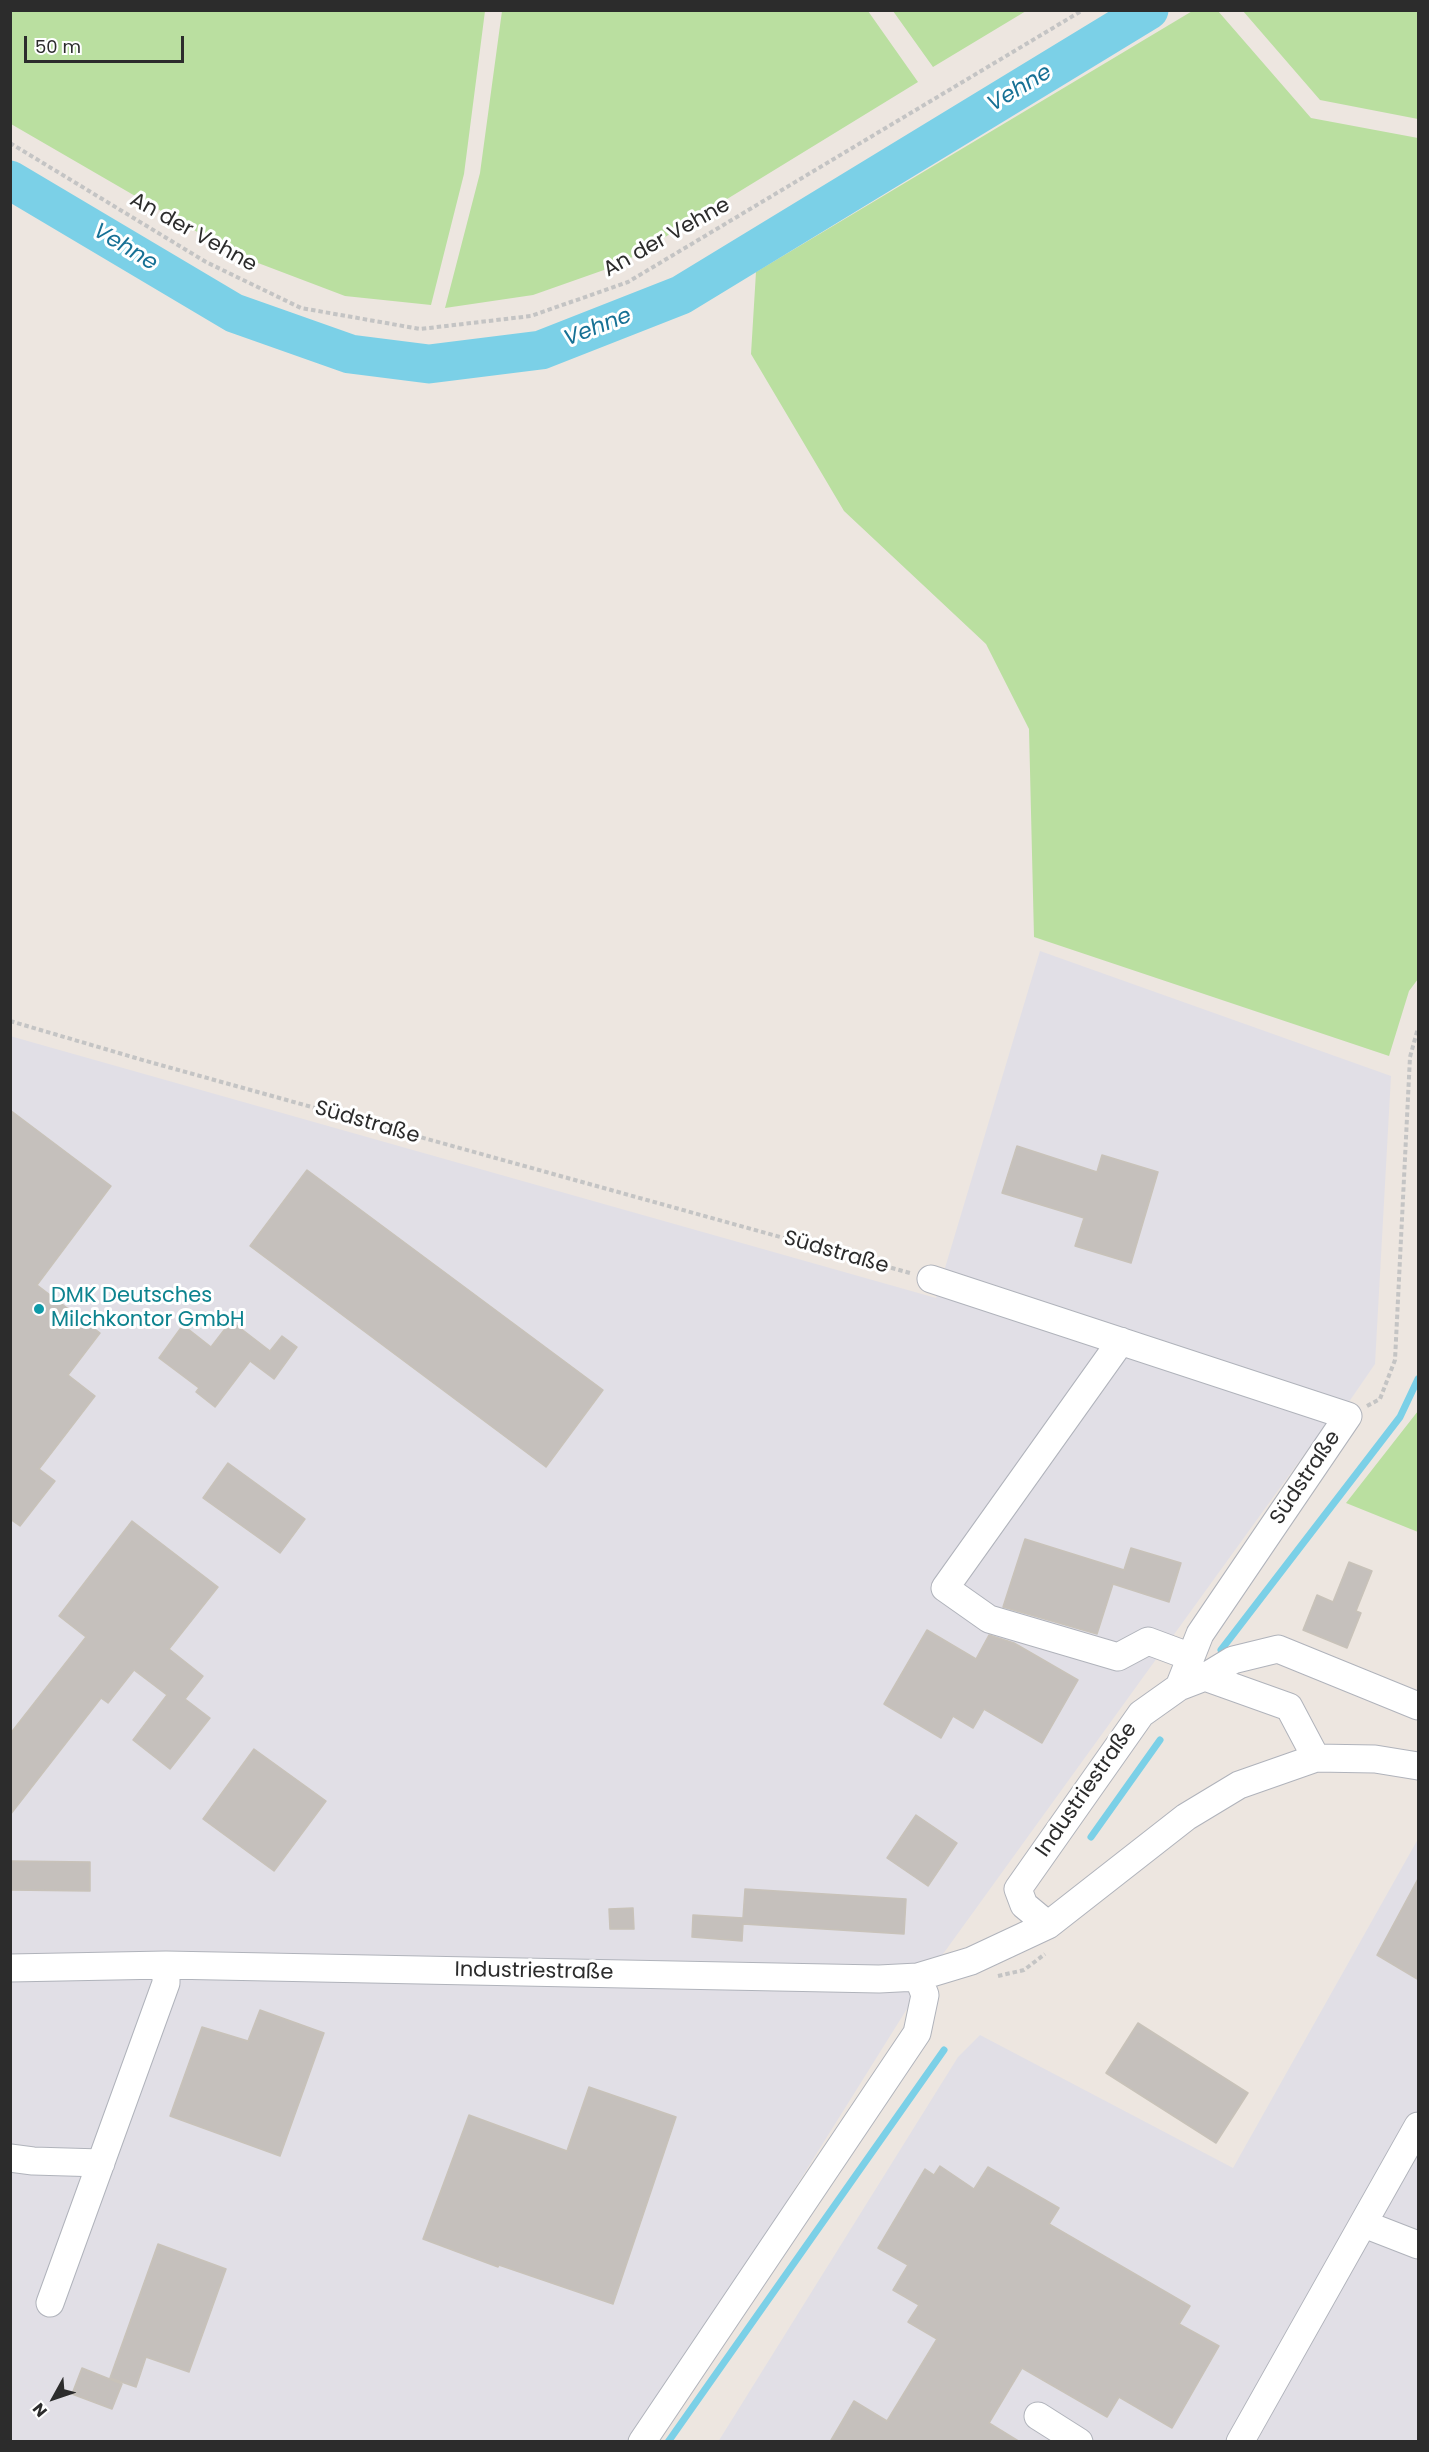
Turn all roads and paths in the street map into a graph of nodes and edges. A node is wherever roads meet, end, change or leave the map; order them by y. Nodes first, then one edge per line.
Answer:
1 (1083, 10) edge
2 (10, 143) edge
3 (10, 1021) edge
4 (1419, 1028) edge
5 (931, 1279) joint
6 (1121, 1341) junction
7 (1347, 1416) junction
8 (1198, 1667) junction
9 (1419, 1706) edge
10 (1316, 1758) junction
11 (1419, 1766) edge
12 (1049, 1938) junction
13 (166, 1965) junction
14 (10, 1968) edge
15 (918, 1977) junction
16 (992, 1978) dead end
17 (1419, 2126) edge
18 (10, 2158) edge
19 (101, 2163) junction
20 (1364, 2224) junction
21 (1419, 2245) edge
22 (50, 2303) dead end
23 (1038, 2416) dead end
24 (642, 2442) edge
25 (1079, 2442) edge
26 (1240, 2442) edge

1 - 2 path, An der Vehne
3 - 5 path, Südstraße
4 - 7 path
5 - 6 street, Südstraße
6 - 7 street, Südstraße
6 - 8 street
7 - 8 street, Südstraße
8 - 9 street, Industriestraße
8 - 10 street
8 - 12 street, Industriestraße
10 - 11 street, Industriestraße
10 - 12 street, Industriestraße
12 - 15 street, Industriestraße
12 - 16 path
13 - 14 street, Industriestraße
13 - 15 street, Industriestraße
13 - 19 street
15 - 24 street
17 - 20 street
18 - 19 street
19 - 22 street
20 - 21 street
20 - 26 street
23 - 25 street

